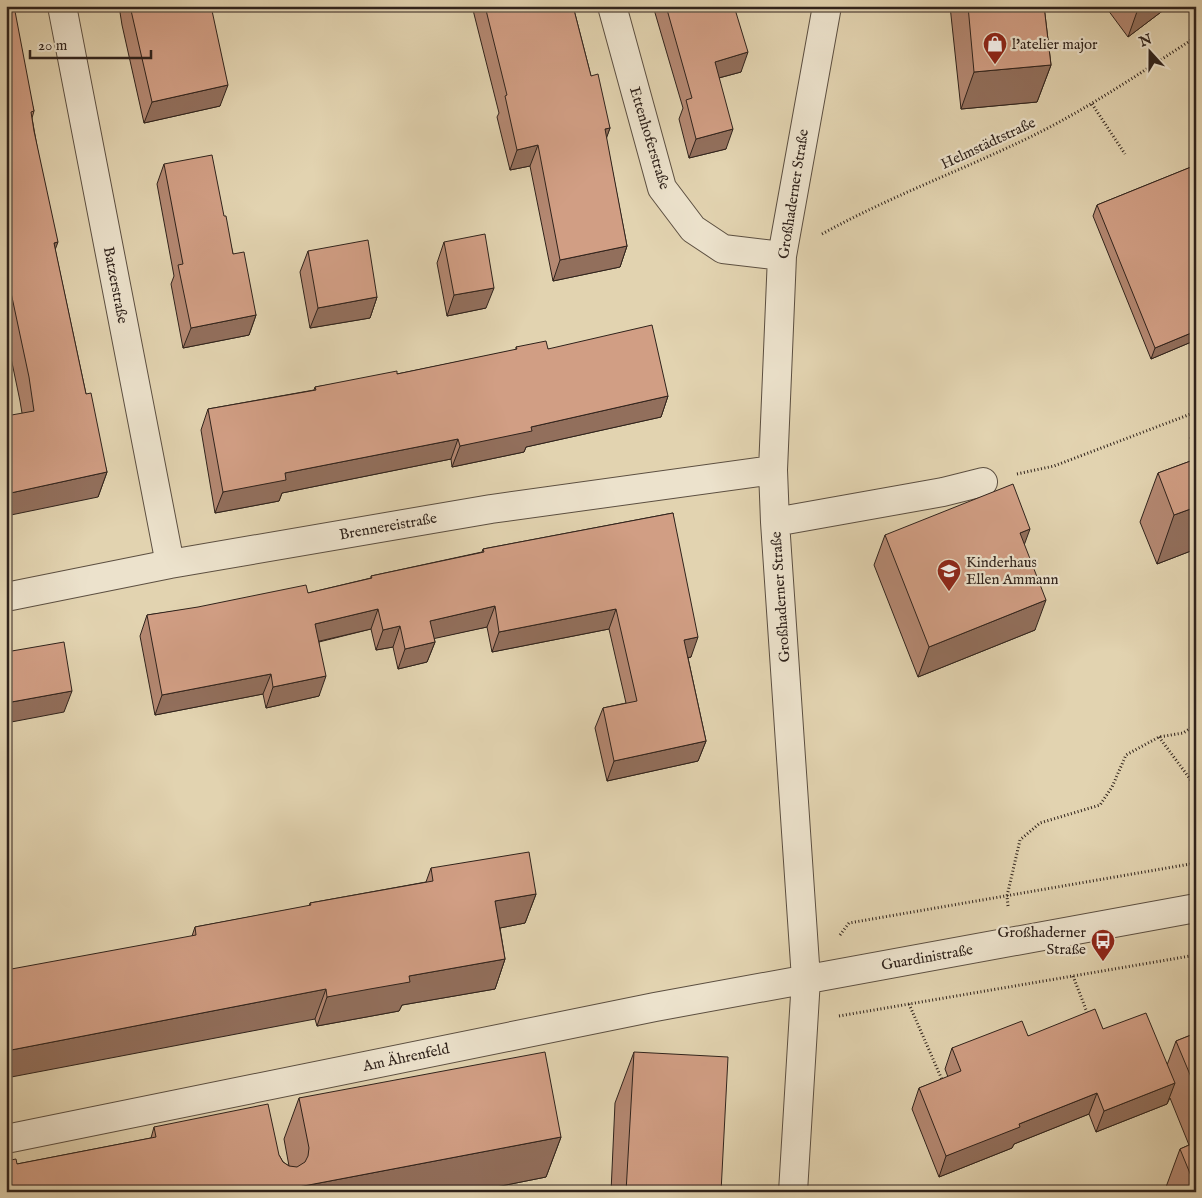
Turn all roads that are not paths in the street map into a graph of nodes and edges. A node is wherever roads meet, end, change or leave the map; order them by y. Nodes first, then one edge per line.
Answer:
1 (62, 6) edge
2 (612, 6) edge
3 (826, 6) edge
4 (782, 256) junction
5 (773, 470) junction
6 (983, 482) road end
7 (775, 522) junction
8 (170, 564) junction
9 (6, 597) edge
10 (1196, 908) edge
11 (806, 979) junction
12 (6, 1139) edge
13 (793, 1192) edge

1 - 8 street, Batzerstraße
2 - 4 street, Ettenhoferstraße
3 - 4 street, Großhaderner Straße
4 - 5 street, Großhaderner Straße
5 - 7 street, Großhaderner Straße
5 - 8 street, Brennereistraße
6 - 7 street
7 - 11 street, Großhaderner Straße
8 - 9 street, Brennereistraße
10 - 11 street, Guardinistraße
11 - 12 street, Am Ährenfeld
11 - 13 street, Großhaderner Straße

